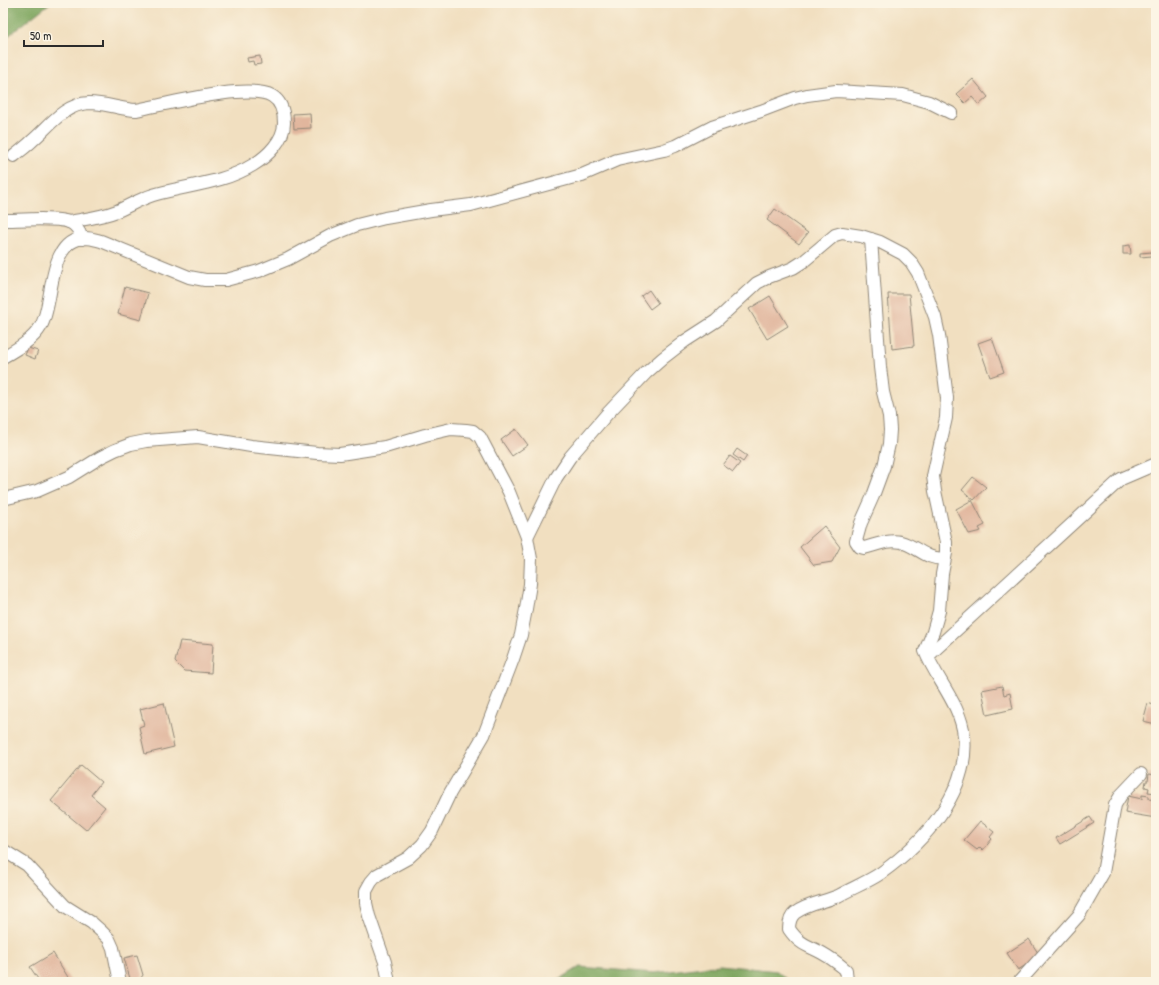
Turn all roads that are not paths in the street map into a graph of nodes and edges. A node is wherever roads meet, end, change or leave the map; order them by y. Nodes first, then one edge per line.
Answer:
1 (951, 113) dead end
2 (14, 156) dead end
3 (3, 220) edge
4 (70, 222) junction
5 (82, 239) junction
6 (871, 239) junction
7 (3, 357) edge
8 (1156, 464) edge
9 (3, 499) edge
10 (527, 536) junction
11 (945, 558) junction
12 (928, 656) junction
13 (1141, 774) dead end
14 (3, 850) edge
15 (120, 982) edge
16 (390, 982) edge
17 (847, 982) edge
18 (1020, 982) edge

1 - 5 street
2 - 4 street
3 - 4 street
4 - 5 street
5 - 7 street
6 - 10 street
6 - 11 street
6 - 11 street
8 - 12 street
9 - 10 street
10 - 16 street
11 - 12 street
12 - 17 street
13 - 18 street
14 - 15 street

